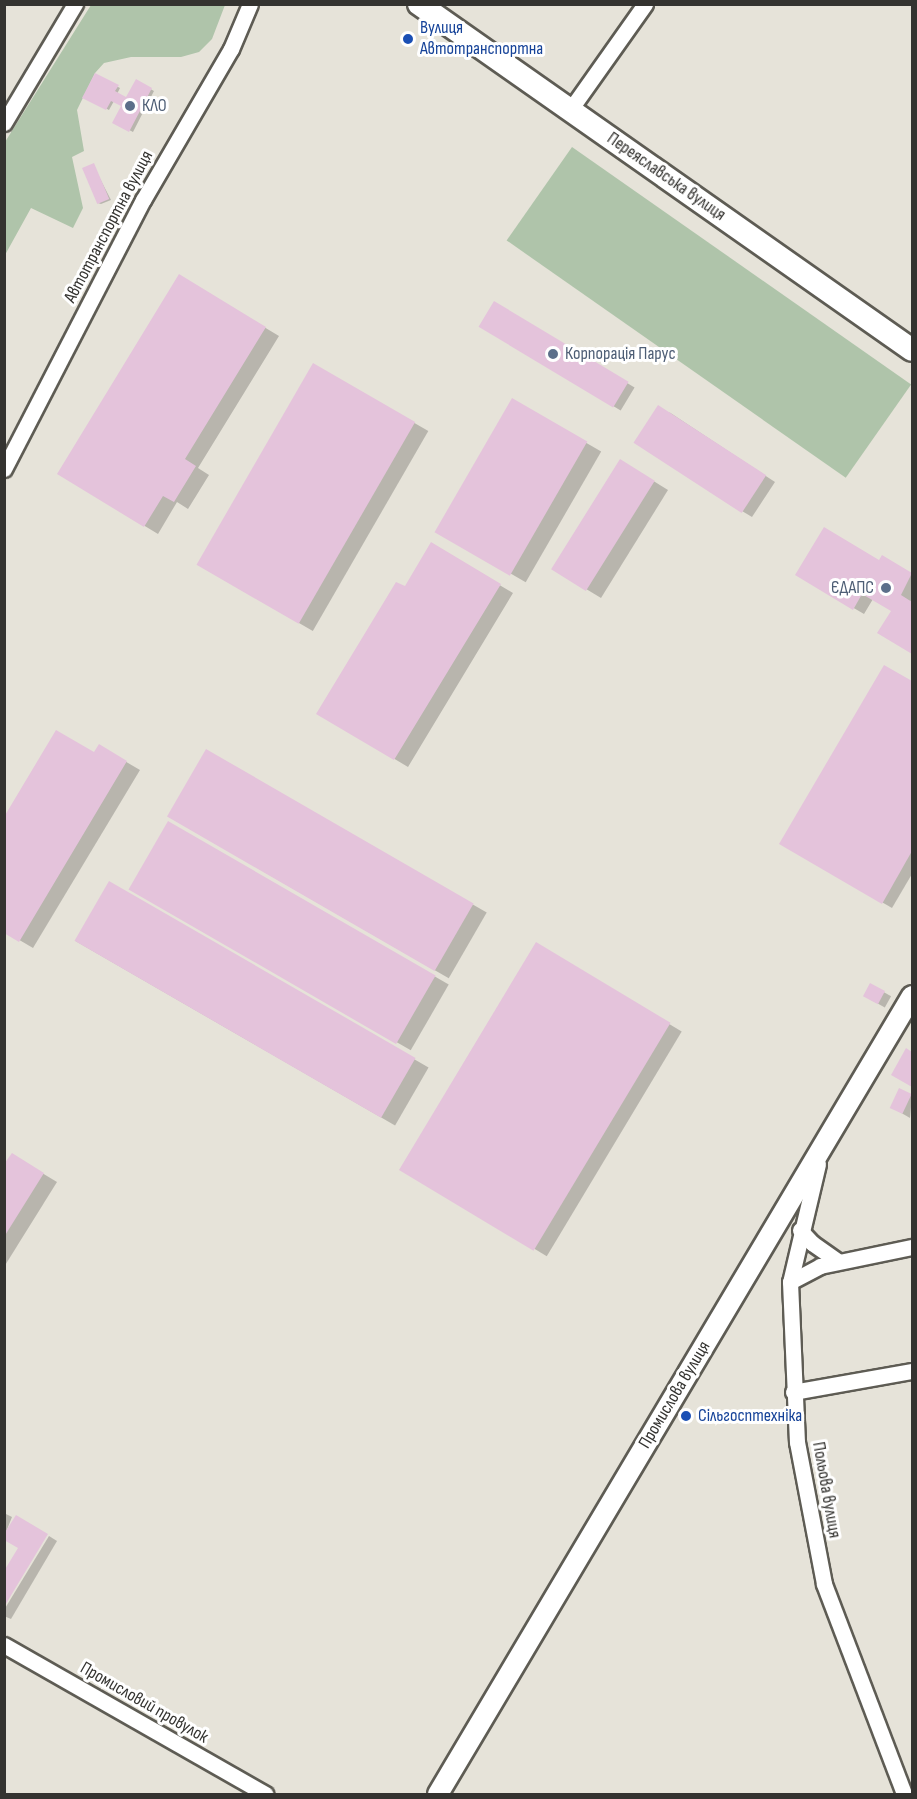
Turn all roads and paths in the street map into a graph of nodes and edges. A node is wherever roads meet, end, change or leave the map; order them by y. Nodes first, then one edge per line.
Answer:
1 (75, 4) edge
2 (250, 4) edge
3 (420, 4) edge
4 (645, 4) edge
5 (570, 110) junction
6 (4, 123) edge
7 (912, 350) edge
8 (4, 469) edge
9 (912, 996) edge
10 (822, 1146) junction
11 (800, 1230) junction
12 (912, 1246) edge
13 (838, 1261) junction
14 (790, 1282) junction
15 (912, 1371) edge
16 (793, 1392) junction
17 (4, 1645) edge
18 (265, 1794) edge
19 (438, 1794) edge
20 (904, 1794) edge

1 - 6 street
2 - 8 street, Автотранспортна вулиця
3 - 5 main road, Переяславська вулиця
4 - 5 street
5 - 7 main road, Переяславська вулиця
9 - 10 street, Промислова вулиця
10 - 11 street, Польова вулиця
10 - 19 street, Промислова вулиця
11 - 13 street
11 - 14 street, Польова вулиця
12 - 13 street
13 - 14 street
14 - 16 street, Польова вулиця
15 - 16 street
16 - 20 street, Польова вулиця
17 - 18 street, Промисловий провулок

